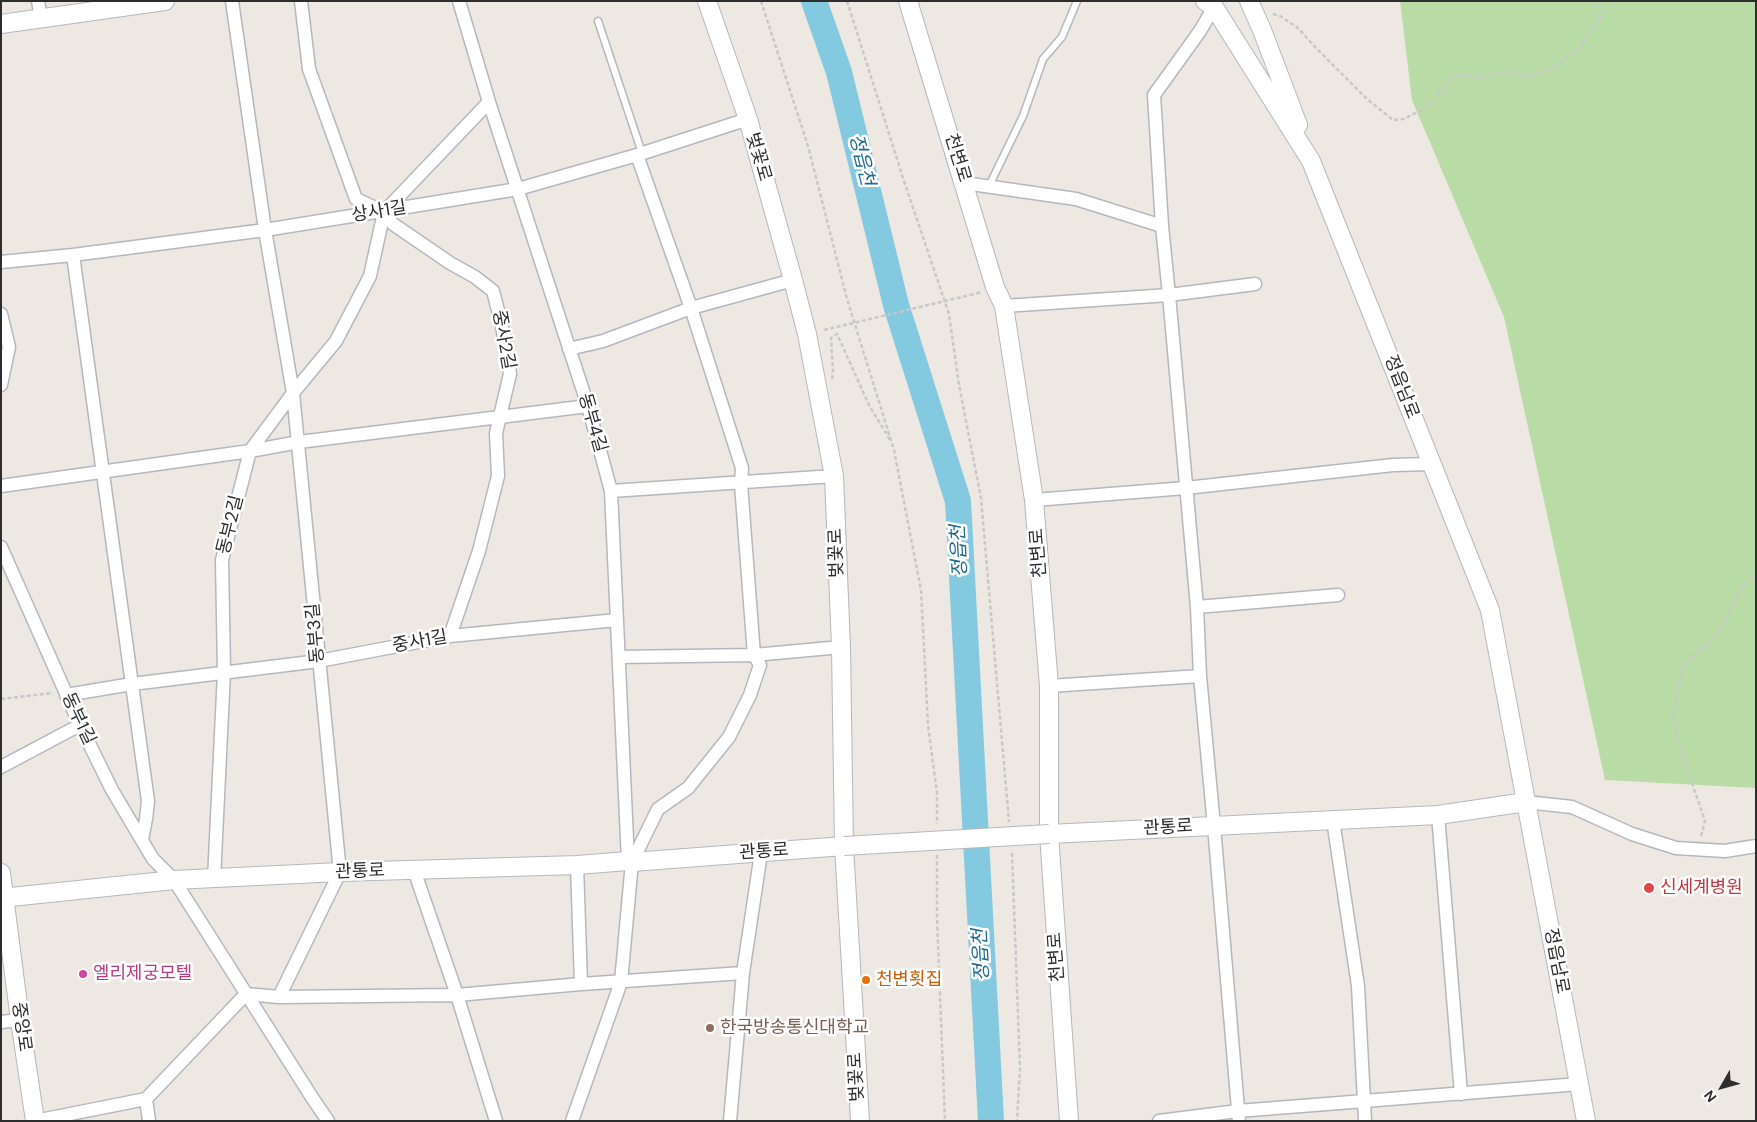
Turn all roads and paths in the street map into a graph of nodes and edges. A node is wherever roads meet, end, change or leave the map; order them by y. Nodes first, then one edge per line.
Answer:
1 (165, 1) edge
2 (232, 1) edge
3 (302, 1) edge
4 (459, 1) edge
5 (707, 1) edge
6 (761, 1) edge
7 (847, 1) edge
8 (908, 1) edge
9 (1077, 1) edge
10 (1599, 1) edge
11 (1210, 4) edge
12 (1251, 5) edge
13 (39, 10) edge
14 (598, 21) dead end
15 (1, 24) edge
16 (489, 102) junction
17 (748, 119) junction
18 (640, 154) junction
19 (1311, 161) junction
20 (964, 183) junction
21 (989, 186) junction
22 (518, 189) junction
23 (384, 212) junction
24 (1162, 226) junction
25 (265, 230) junction
26 (72, 255) junction
27 (1, 262) edge
28 (793, 280) junction
29 (1255, 284) dead end
30 (970, 295) dead end
31 (1169, 295) junction
32 (1004, 306) junction
33 (691, 308) junction
34 (1, 314) edge
35 (824, 330) dead end
36 (569, 350) junction
37 (1, 386) edge
38 (293, 393) junction
39 (818, 400) junction
40 (588, 406) junction
41 (500, 418) junction
42 (299, 442) junction
43 (892, 443) junction
44 (250, 451) junction
45 (1431, 464) junction
46 (101, 471) junction
47 (834, 476) junction
48 (740, 484) junction
49 (1, 486) edge
50 (1186, 488) junction
51 (611, 491) junction
52 (1034, 500) junction
53 (1, 546) edge
54 (1756, 574) edge
55 (1338, 596) dead end
56 (1197, 607) junction
57 (618, 620) junction
58 (450, 636) junction
59 (840, 647) junction
60 (754, 655) junction
61 (619, 657) junction
62 (319, 661) junction
63 (224, 672) junction
64 (1200, 676) junction
65 (132, 684) junction
66 (1049, 686) junction
67 (65, 693) junction
68 (1, 700) edge
69 (80, 725) junction
70 (1, 767) edge
71 (1526, 802) junction
72 (1438, 815) junction
73 (1333, 820) junction
74 (1009, 823) dead end
75 (1214, 826) junction
76 (937, 832) dead end
77 (1049, 834) junction
78 (142, 840) junction
79 (844, 846) junction
80 (1756, 846) edge
81 (1699, 849) junction
82 (937, 851) dead end
83 (1012, 851) dead end
84 (761, 853) junction
85 (630, 862) junction
86 (577, 865) junction
87 (414, 870) junction
88 (340, 872) junction
89 (1, 873) edge
90 (214, 879) junction
91 (174, 880) junction
92 (3, 898) edge
93 (743, 973) junction
94 (621, 982) junction
95 (581, 984) junction
96 (246, 994) junction
97 (457, 995) junction
98 (279, 997) junction
99 (20, 1020) junction
100 (1, 1022) edge
101 (1579, 1084) junction
102 (1461, 1094) junction
103 (146, 1099) junction
104 (1363, 1100) junction
105 (1239, 1116) edge
106 (35, 1121) edge
107 (149, 1121) edge
108 (328, 1121) edge
109 (496, 1121) edge
110 (572, 1121) edge
111 (730, 1121) edge
112 (860, 1121) edge
113 (944, 1121) edge
114 (1017, 1121) edge
115 (1069, 1121) edge
116 (1159, 1121) edge
117 (1364, 1121) edge
118 (1586, 1121) edge

1 - 13 street
2 - 25 street, 동부3길
3 - 23 street
4 - 16 street, 동부4길
5 - 17 street, 벚꽃로
6 - 43 path
7 - 74 path
8 - 20 street, 천변로
9 - 21 lane
10 - 12 path
11 - 19 street, 정읍남로
11 - 24 street
12 - 19 street
13 - 15 street
14 - 18 lane
16 - 22 street, 동부4길
16 - 23 street
17 - 18 street, 상사1길
17 - 28 street, 벚꽃로
18 - 22 street, 상사1길
18 - 33 street
19 - 45 street, 정읍남로
20 - 21 street
20 - 32 street, 천변로
21 - 24 street
22 - 23 street, 상사1길
22 - 36 street, 동부4길
23 - 25 street, 상사1길
23 - 38 street, 동부2길
23 - 41 street, 중사2길
24 - 31 street
25 - 26 street, 상사1길
25 - 38 street, 동부3길
26 - 27 street, 상사1길
26 - 46 street
28 - 33 street
28 - 39 street, 벚꽃로
29 - 31 street
30 - 35 path, bridge
31 - 32 street
31 - 50 street
32 - 52 street, 천변로
33 - 36 street
33 - 48 street
34 - 37 street
36 - 40 street, 동부4길
38 - 42 street, 동부3길
38 - 44 street, 동부2길
39 - 43 path
39 - 47 street, 벚꽃로
40 - 41 street
40 - 51 street, 동부4길
41 - 42 street
41 - 58 street, 중사2길
42 - 44 street
42 - 62 street, 동부3길
43 - 76 path
44 - 46 street
44 - 63 street, 동부2길
45 - 50 street
45 - 71 street, 정읍남로
46 - 49 street
46 - 65 street
47 - 48 street
47 - 59 street, 벚꽃로
48 - 51 street
48 - 60 street
50 - 52 street
50 - 56 street
51 - 57 street, 동부4길
52 - 66 street, 천변로
53 - 67 street, 동부1길
54 - 81 path
55 - 56 street
56 - 64 street
57 - 58 street, 중사1길
57 - 61 street, 동부4길
58 - 62 street, 중사1길
59 - 60 street
59 - 79 street, 벚꽃로
60 - 61 street
60 - 85 street
61 - 85 street, 동부4길
62 - 63 street, 중사1길
62 - 88 street, 동부3길
63 - 65 street, 중사1길
63 - 90 street, 동부2길
64 - 66 street
64 - 75 street
65 - 67 street, 중사1길
65 - 78 street
66 - 77 street, 천변로
67 - 68 path
67 - 69 street, 동부1길
69 - 70 street
69 - 78 street, 동부1길
71 - 72 street, 관통로
71 - 81 street
71 - 101 street, 정읍남로
72 - 73 street, 관통로
72 - 102 street
73 - 75 street, 관통로
73 - 104 street
75 - 77 street, 관통로
75 - 105 street
77 - 79 street, 관통로, bridge
77 - 115 street, 천변로
78 - 91 street, 동부1길
79 - 84 street, 관통로
79 - 112 street, 벚꽃로
80 - 81 street
82 - 113 path
83 - 114 path
84 - 85 street, 관통로
84 - 93 street
85 - 86 street, 관통로
85 - 94 street
86 - 87 street, 관통로
86 - 95 street
87 - 88 street, 관통로
87 - 97 street
88 - 90 street, 관통로
88 - 98 street
89 - 92 street, 중앙로
90 - 91 street, 관통로
91 - 92 street, 관통로
91 - 96 street, 동부1길
92 - 99 street, 중앙로
93 - 94 street
93 - 111 street
94 - 95 street
94 - 110 street
95 - 97 street
96 - 98 street
96 - 103 street
96 - 108 street, 동부1길
97 - 98 street
97 - 109 street
99 - 100 street
99 - 106 street, 중앙로
101 - 102 street
101 - 118 street, 정읍남로
102 - 104 street
103 - 106 street
103 - 107 street
104 - 105 street
104 - 117 street
105 - 116 street

